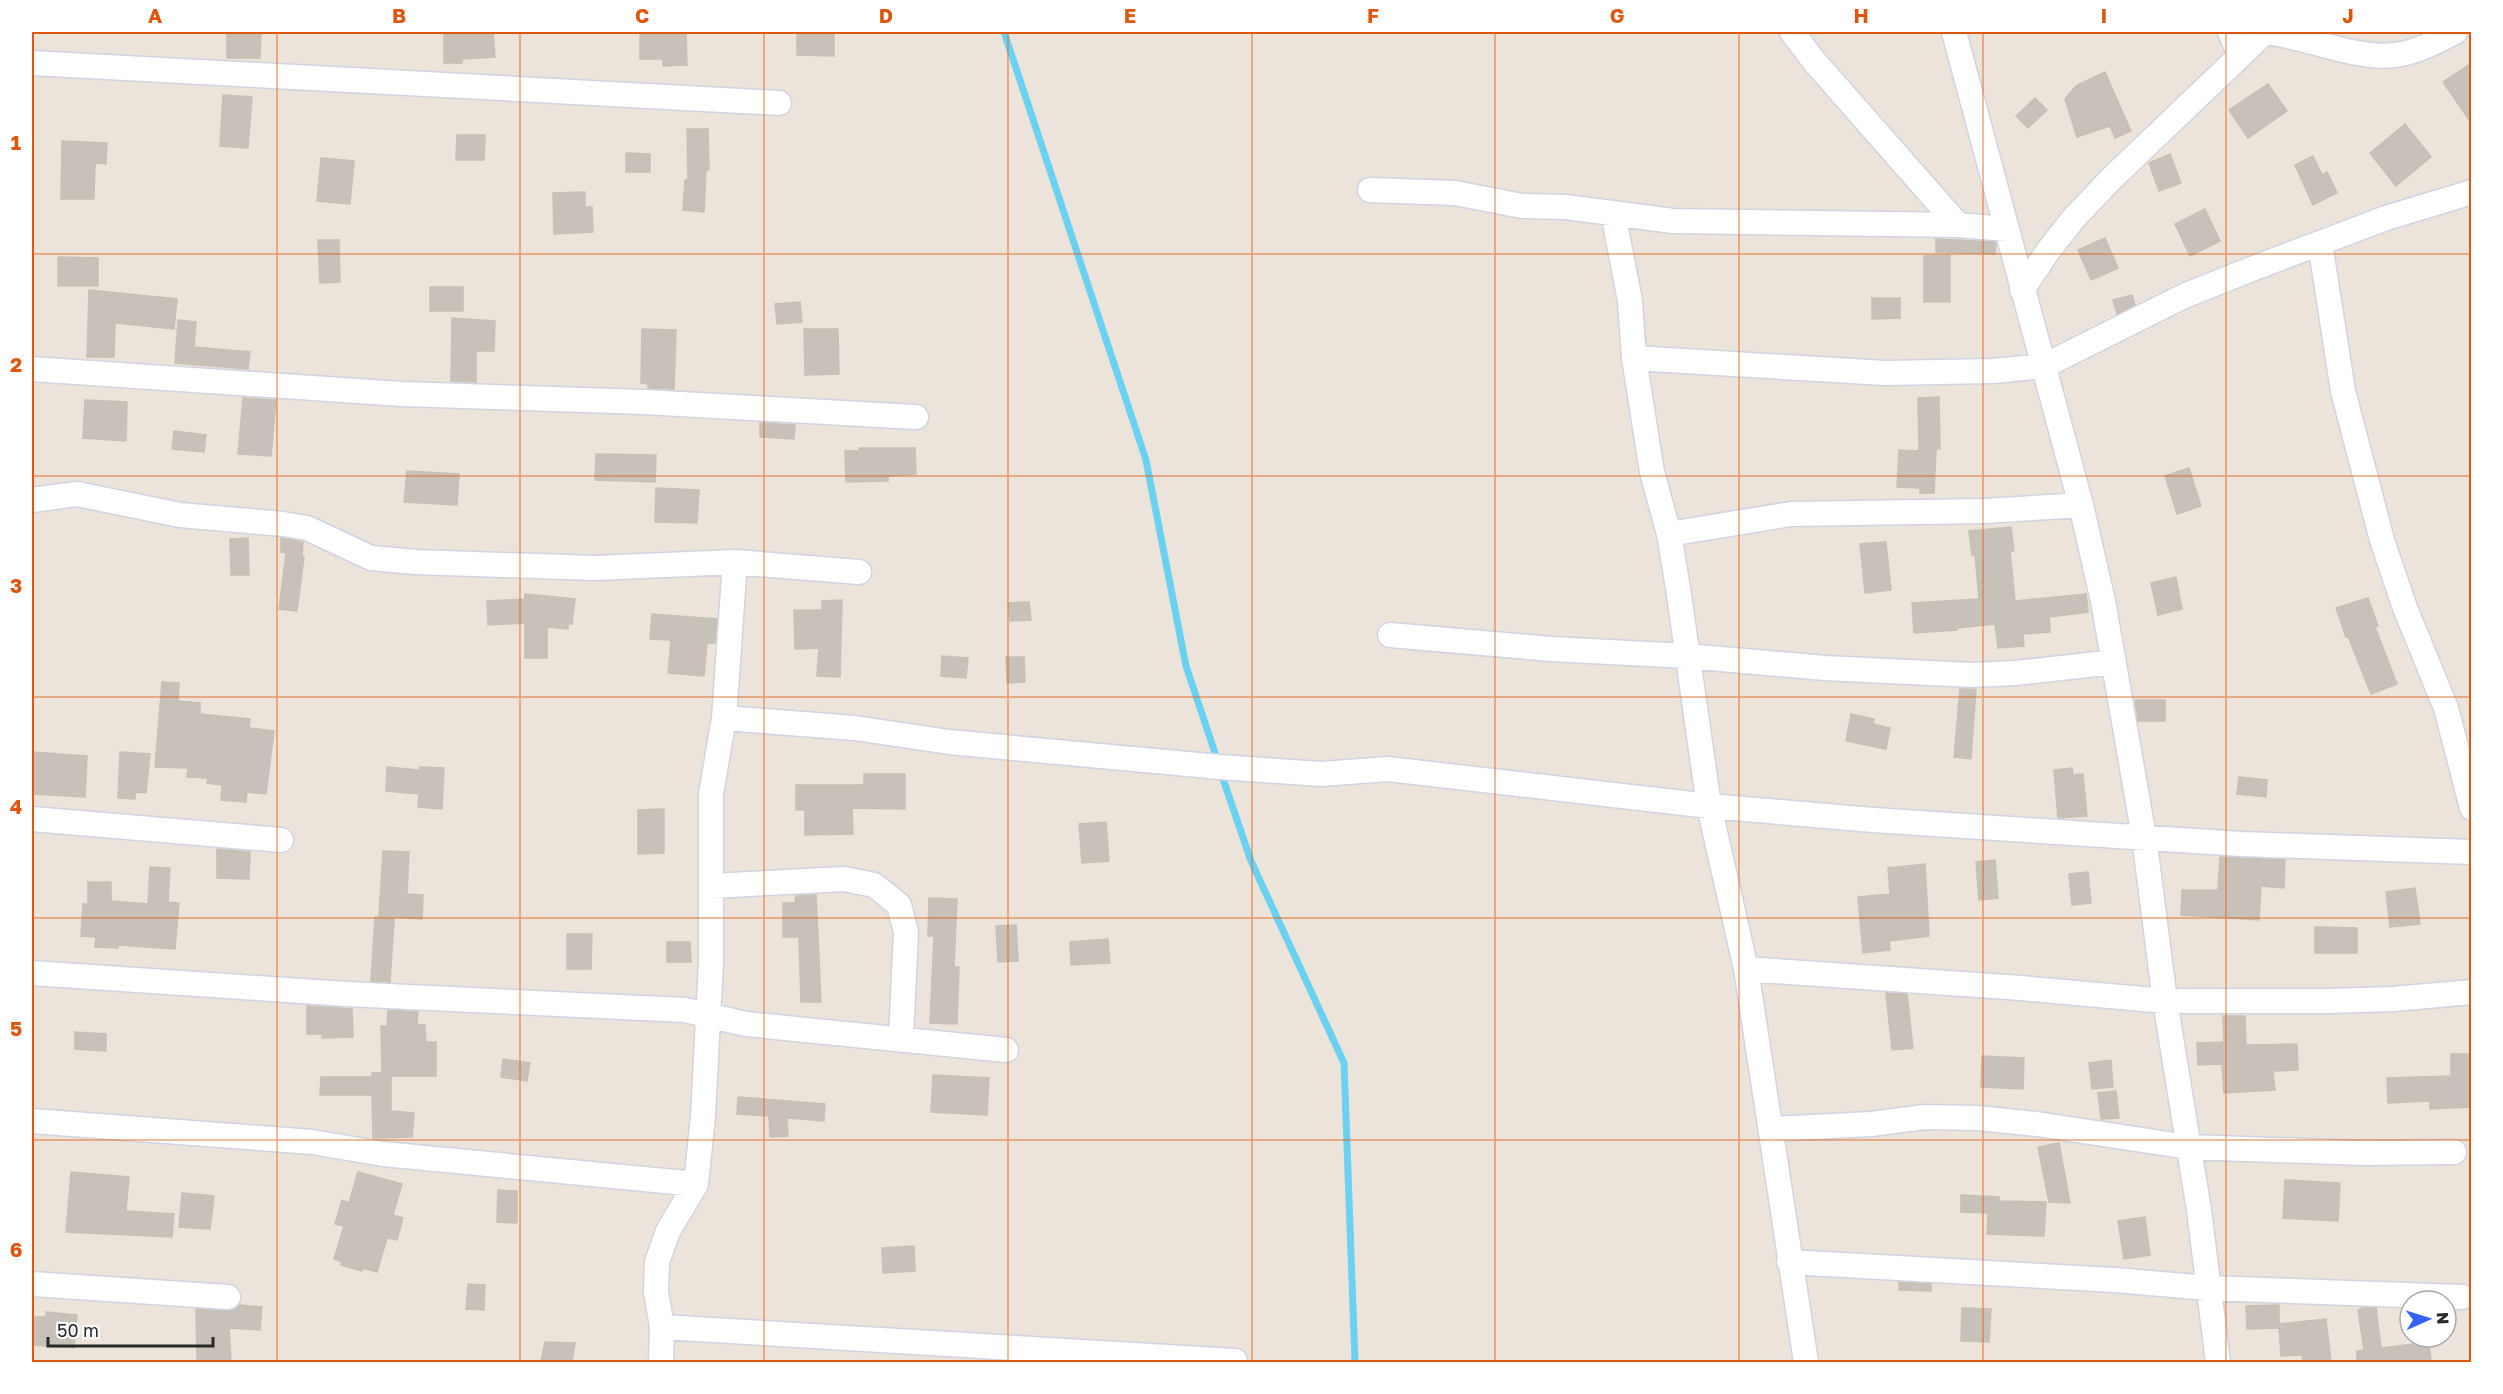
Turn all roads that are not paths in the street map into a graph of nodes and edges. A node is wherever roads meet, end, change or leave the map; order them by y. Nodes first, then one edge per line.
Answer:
1 (1792, 32) edge
2 (1954, 32) edge
3 (2230, 32) edge
4 (2265, 32) edge
5 (2455, 32) edge
6 (2240, 55) junction
7 (32, 63) edge
8 (779, 103) dead end
9 (1370, 190) dead end
10 (2472, 192) edge
11 (1613, 213) junction
12 (1958, 225) junction
13 (2007, 229) junction
14 (2320, 243) junction
15 (2022, 290) junction
16 (1635, 358) junction
17 (2044, 366) junction
18 (32, 369) edge
19 (916, 417) dead end
20 (32, 500) edge
21 (2081, 505) junction
22 (1669, 534) junction
23 (735, 562) junction
24 (859, 572) dead end
25 (1390, 635) dead end
26 (1687, 657) junction
27 (2114, 662) junction
28 (724, 718) junction
29 (1709, 806) junction
30 (2472, 808) edge
31 (32, 819) edge
32 (2144, 837) junction
33 (281, 840) dead end
34 (2472, 852) edge
35 (711, 886) junction
36 (1746, 969) junction
37 (32, 973) edge
38 (2472, 992) edge
39 (2165, 1001) junction
40 (708, 1015) junction
41 (901, 1038) junction
42 (1006, 1050) dead end
43 (32, 1121) edge
44 (1771, 1129) junction
45 (2188, 1147) junction
46 (2454, 1152) dead end
47 (696, 1184) junction
48 (1789, 1262) junction
49 (32, 1284) edge
50 (2208, 1288) junction
51 (228, 1297) dead end
52 (2462, 1297) dead end
53 (662, 1327) junction
54 (1235, 1361) dead end
55 (662, 1362) edge
56 (1806, 1362) edge
57 (2218, 1362) edge

1 - 12 street
2 - 13 street
3 - 6 street
4 - 5 street
4 - 6 street
6 - 15 street
7 - 8 street
9 - 11 street
10 - 14 street
11 - 12 street
11 - 16 street
12 - 13 street
13 - 15 street
14 - 17 street
14 - 30 street
15 - 17 street
16 - 17 street
16 - 22 street
17 - 21 street
18 - 19 street
20 - 23 street
21 - 22 street
21 - 27 street
22 - 26 street
23 - 24 street
23 - 28 street
25 - 26 street
26 - 27 street
26 - 29 street
27 - 32 street
28 - 29 street
28 - 35 street
29 - 32 street
29 - 36 street
31 - 33 street
32 - 34 street
32 - 39 street
35 - 40 street
35 - 41 street
36 - 39 street
36 - 44 street
37 - 40 street
38 - 39 street
39 - 45 street
40 - 41 street
40 - 47 street
41 - 42 street
43 - 47 street
44 - 45 street
44 - 48 street
45 - 46 street
45 - 50 street
47 - 53 street
48 - 50 street
48 - 56 street
49 - 51 street
50 - 52 street
50 - 57 street
53 - 54 street
53 - 55 street

